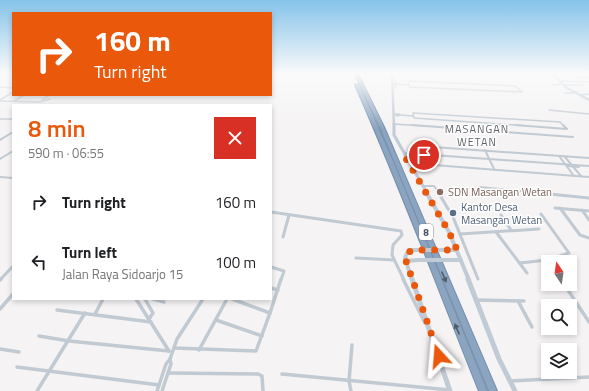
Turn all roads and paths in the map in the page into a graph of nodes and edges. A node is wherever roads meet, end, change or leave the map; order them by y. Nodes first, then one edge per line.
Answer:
1 (362, 92) edge
2 (363, 92) edge
3 (394, 92) edge
4 (12, 93) edge
5 (565, 93) dead end
6 (574, 93) joint
7 (589, 94) edge
8 (578, 95) junction
9 (23, 96) edge
10 (48, 96) dead end
11 (50, 99) dead end
12 (589, 100) edge
13 (0, 101) edge
14 (14, 102) junction
15 (36, 102) junction
16 (40, 102) junction
17 (33, 104) edge
18 (549, 110) dead end
19 (394, 114) junction
20 (589, 114) edge
21 (413, 116) junction
22 (477, 117) junction
23 (12, 118) edge
24 (0, 119) edge
25 (533, 121) junction
26 (480, 123) junction
27 (393, 124) junction
28 (538, 127) junction
29 (12, 134) edge
30 (573, 137) dead end
31 (0, 140) edge
32 (485, 150) junction
33 (12, 152) edge
34 (404, 154) junction
35 (424, 154) junction
36 (558, 155) junction
37 (565, 156) junction
38 (589, 158) edge
39 (0, 159) edge
40 (490, 159) junction
41 (566, 165) junction
42 (572, 166) junction
43 (589, 167) edge
44 (494, 170) junction
45 (574, 176) junction
46 (581, 176) junction
47 (0, 177) edge
48 (589, 177) edge
49 (12, 178) edge
50 (422, 186) junction
51 (479, 187) dead end
52 (589, 198) edge
53 (556, 208) dead end
54 (560, 208) junction
55 (582, 210) junction
56 (589, 211) edge
57 (272, 212) edge
58 (541, 214) dead end
59 (289, 215) junction
60 (501, 215) dead end
61 (589, 220) edge
62 (539, 229) dead end
63 (512, 230) junction
64 (496, 231) junction
65 (460, 234) junction
66 (283, 237) dead end
67 (589, 238) edge
68 (457, 250) junction
69 (564, 255) edge
70 (356, 258) dead end
71 (394, 260) junction
72 (405, 260) junction
73 (461, 260) junction
74 (541, 262) edge
75 (520, 263) junction
76 (12, 267) edge
77 (272, 267) edge
78 (527, 273) dead end
79 (478, 279) dead end
80 (0, 280) edge
81 (272, 288) edge
82 (278, 290) junction
83 (569, 291) edge
84 (12, 297) edge
85 (102, 300) edge
86 (137, 300) edge
87 (146, 300) edge
88 (157, 300) edge
89 (202, 300) edge
90 (226, 300) edge
91 (235, 300) edge
92 (476, 300) junction
93 (518, 301) junction
94 (524, 301) dead end
95 (164, 302) dead end
96 (0, 309) edge
97 (57, 310) dead end
98 (85, 313) junction
99 (270, 313) junction
100 (95, 314) junction
101 (215, 320) junction
102 (150, 321) junction
103 (589, 322) edge
104 (532, 327) dead end
105 (39, 336) dead end
106 (262, 336) junction
107 (69, 341) junction
108 (435, 344) junction
109 (352, 345) dead end
110 (174, 348) junction
111 (0, 350) edge
112 (199, 350) junction
113 (19, 352) dead end
114 (170, 355) junction
115 (17, 367) dead end
116 (50, 371) junction
117 (168, 373) junction
118 (282, 374) dead end
119 (589, 377) edge
120 (349, 381) junction
121 (509, 381) junction
122 (159, 385) junction
123 (37, 391) edge
124 (157, 391) edge
125 (162, 391) edge
126 (263, 391) edge
127 (351, 391) edge
128 (450, 391) edge
129 (483, 391) edge
130 (493, 391) edge
131 (515, 391) edge

129 -> 1 highway, 8
2 -> 130 highway, 8
3 - 19 street
4 - 13 street
5 - 6 street
6 - 8 street
7 - 8 street
8 - 12 street
9 - 14 street
10 - 16 street
11 - 16 street
13 - 14 street
14 - 15 street
15 - 16 street
15 - 17 street
18 - 20 street
19 - 21 street
19 - 27 street
21 - 22 street
21 - 26 street
22 - 25 street
22 - 26 street
23 - 24 street
25 - 28 street
25 - 28 street
26 - 28 street
27 - 30 street
27 - 34 street
29 - 31 street
32 - 35 street
32 - 36 street
32 - 40 street
33 - 39 street
34 - 35 street
34 - 50 street
35 - 40 street
35 - 44 street
36 - 37 street
36 - 41 street
37 - 38 street
37 - 42 street
40 - 41 street
40 - 44 street
41 - 42 street
41 - 45 street
42 - 43 street
42 - 46 street
44 - 45 street
45 - 46 street
46 - 48 street
47 - 49 street
50 - 65 street
50 - 68 street
51 - 52 street
53 - 54 street
54 - 55 street
54 - 67 street
55 - 56 street
55 - 61 street
57 - 59 street
58 - 69 street
59 - 66 street
59 - 71 street
60 - 63 street
62 - 63 street
63 - 64 street
64 - 65 street
64 - 75 street
65 - 79 street
68 - 72 street, bridge
68 - 73 street
70 - 71 street
71 - 108 street
72 - 73 street, bridge
72 - 108 street
73 - 92 street
74 - 75 street
75 - 78 street
76 - 80 street
77 - 82 street
81 - 82 street
82 - 99 street
83 - 103 street
84 - 96 street
85 - 100 street
86 - 102 street
87 - 102 street
88 - 95 street
89 - 110 street
90 - 101 street
91 - 99 street
92 - 93 street
92 - 121 street
93 - 94 street
93 - 104 street
97 - 98 street
98 - 100 street
98 - 107 street
99 - 106 street
100 - 102 street
101 - 106 street
101 - 112 street
102 - 114 street
105 - 107 street
106 - 112 street
107 - 114 street
107 - 116 street
108 - 128 street
109 - 120 street
110 - 112 street
110 - 114 street
111 - 113 street
114 - 117 street
114 - 122 street
115 - 116 street
116 - 122 street
116 - 123 street
117 - 125 street
117 - 126 street
118 - 120 street
119 - 121 street
120 - 127 street
120 - 128 street
121 - 131 street
122 - 124 street

